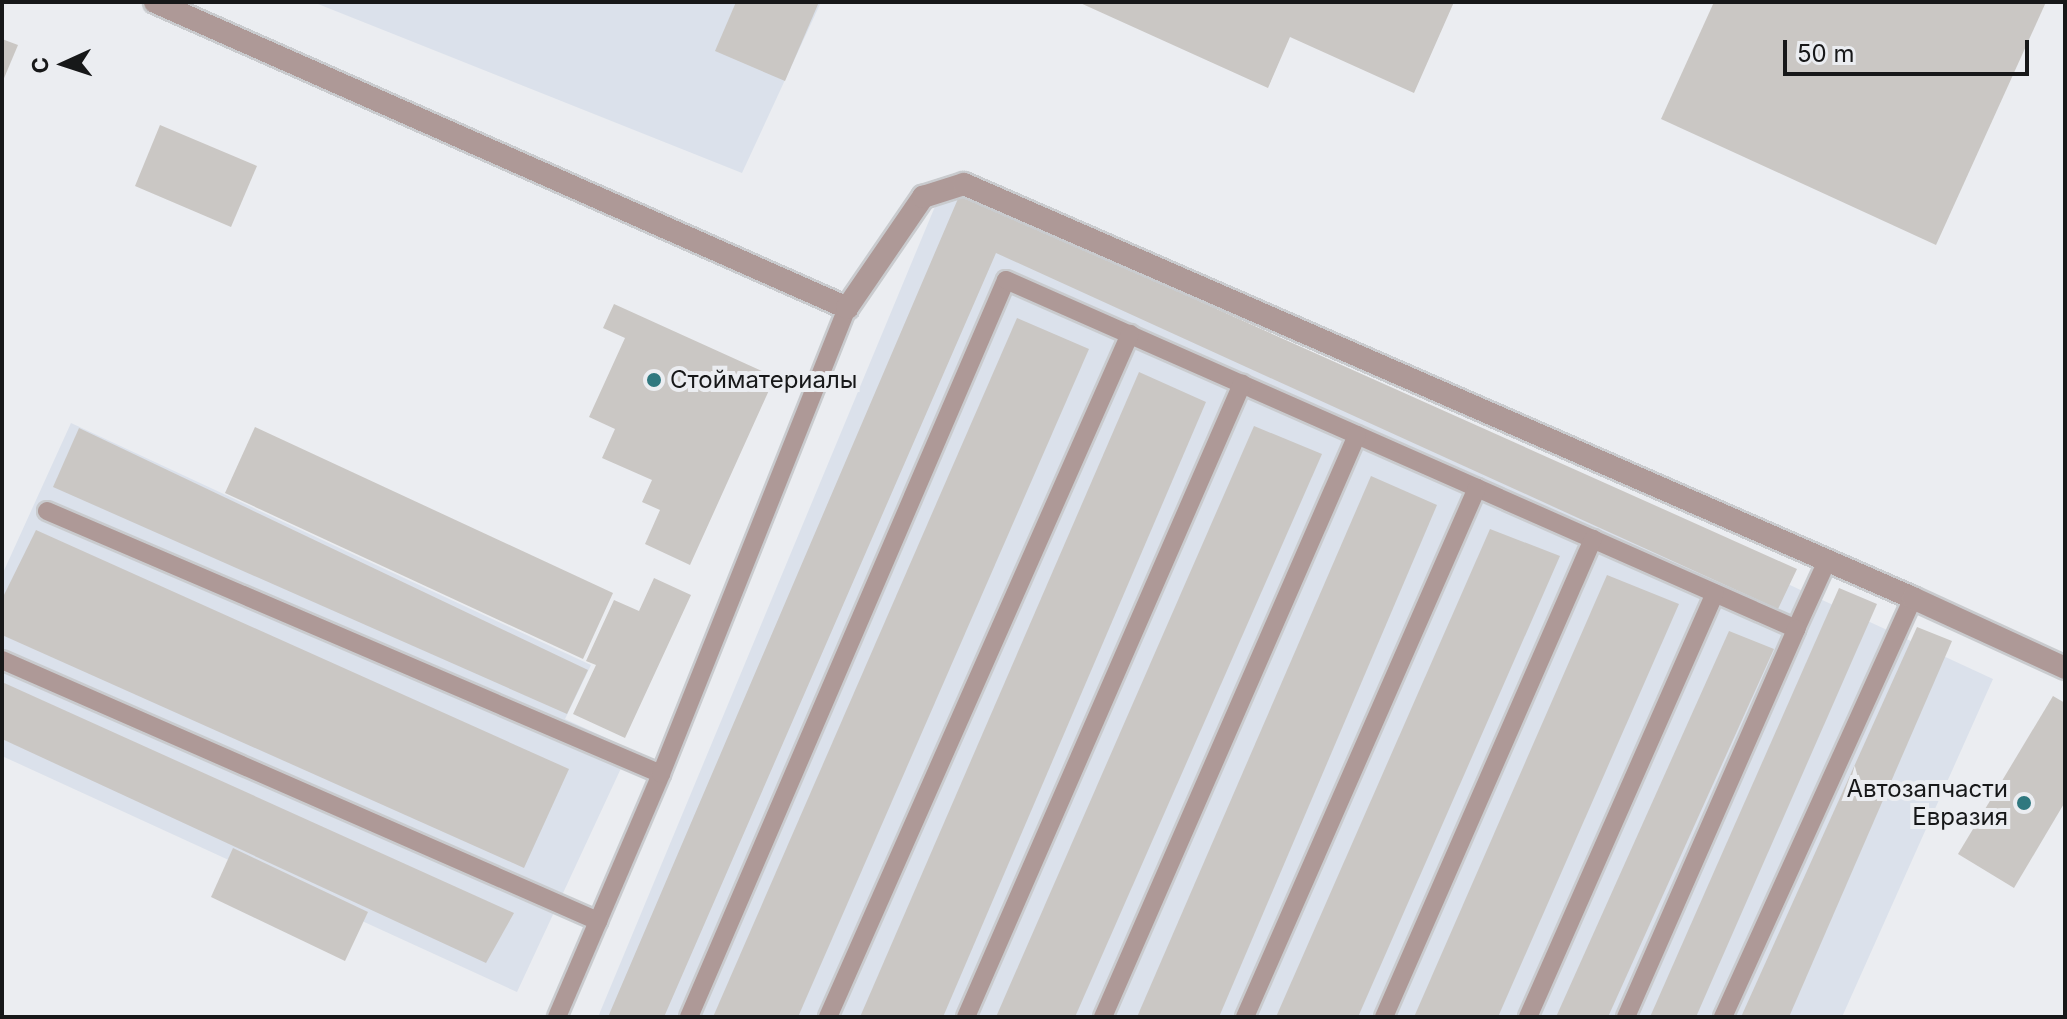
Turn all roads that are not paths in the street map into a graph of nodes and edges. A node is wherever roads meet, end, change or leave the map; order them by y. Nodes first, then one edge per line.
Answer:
1 (155, 2) edge
2 (847, 308) junction
3 (1130, 334) junction
4 (1242, 384) junction
5 (1357, 435) junction
6 (1477, 488) junction
7 (47, 511) dead end
8 (1593, 539) junction
9 (1827, 561) junction
10 (1715, 593) junction
11 (1913, 598) junction
12 (1796, 629) junction
13 (2, 660) edge
14 (2065, 668) edge
15 (661, 774) junction
16 (598, 921) junction
17 (557, 1017) edge
18 (689, 1017) edge
19 (828, 1017) edge
20 (966, 1017) edge
21 (1103, 1017) edge
22 (1245, 1017) edge
23 (1384, 1017) edge
24 (1528, 1017) edge
25 (1626, 1017) edge
26 (1723, 1017) edge

1 - 2 street
2 - 9 street
2 - 15 lane
3 - 4 lane
3 - 18 lane
3 - 19 lane
4 - 5 lane
4 - 20 lane
5 - 6 lane
5 - 21 lane
6 - 8 lane
6 - 22 lane
7 - 15 lane
8 - 10 lane
8 - 23 lane
9 - 11 street
9 - 12 lane
10 - 12 lane
10 - 24 lane
11 - 14 street
11 - 26 lane
12 - 25 lane
13 - 16 lane
15 - 16 lane
16 - 17 lane

